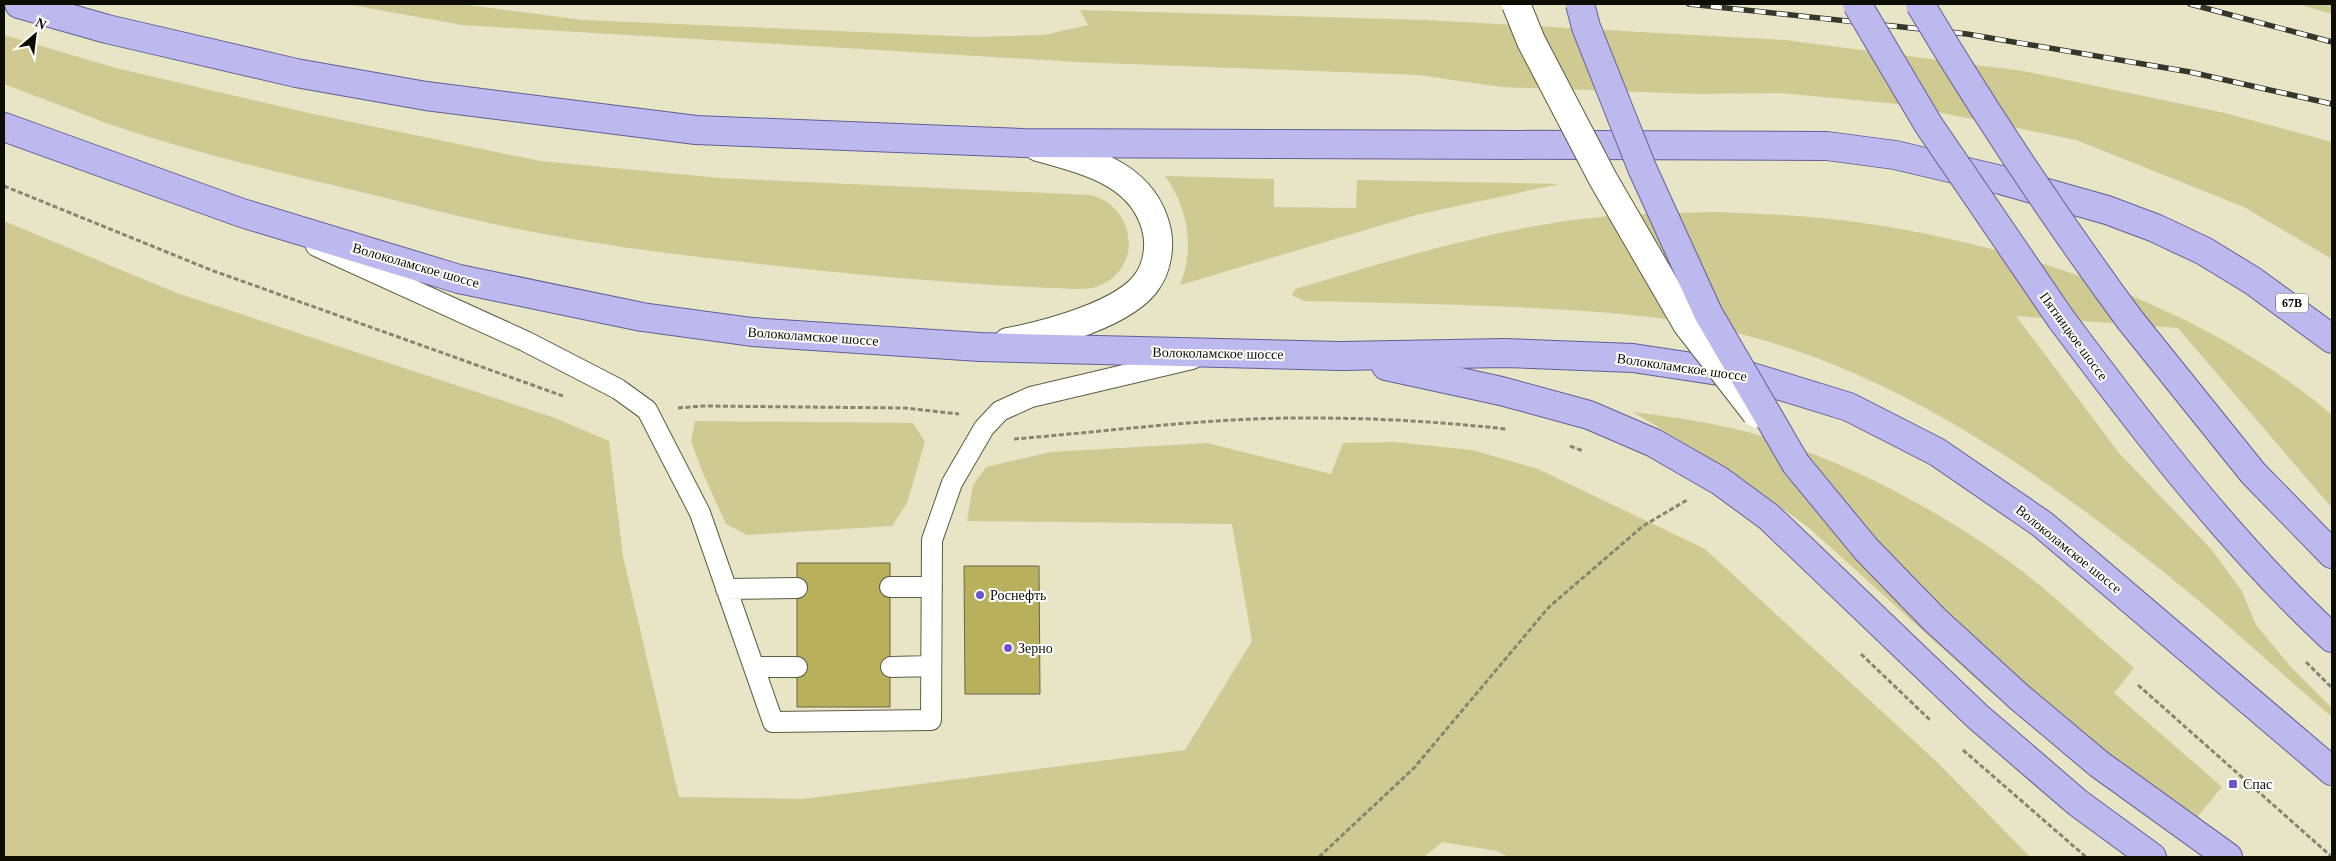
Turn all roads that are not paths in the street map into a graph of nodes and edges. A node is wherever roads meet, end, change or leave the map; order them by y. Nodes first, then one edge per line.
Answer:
1 (19, 4) edge
2 (1516, 4) edge
3 (1580, 4) edge
4 (1857, 4) edge
5 (1920, 4) edge
6 (4, 127) edge
7 (1023, 143) junction
8 (242, 212) junction
9 (2252, 281) junction
10 (2332, 326) edge
11 (2332, 339) edge
12 (980, 347) junction
13 (1221, 352) junction
14 (1341, 356) junction
15 (1796, 464) junction
16 (2332, 554) edge
17 (932, 587) junction
18 (797, 588) dead end
19 (890, 588) dead end
20 (726, 589) junction
21 (2332, 638) edge
22 (890, 666) dead end
23 (931, 666) junction
24 (754, 667) junction
25 (797, 667) dead end
26 (2332, 770) edge
27 (2152, 857) edge
28 (2228, 857) edge

1 - 7 main road
2 - 15 main road, bridge
3 - 15 main road, bridge
4 - 21 main road, Пятницкое шоссе, bridge
5 - 16 main road, bridge
6 - 8 main road, Волоколамское шоссе
7 - 9 main road
7 - 12 main road
8 - 12 main road, Волоколамское шоссе
8 - 20 lane
9 - 10 main road, 67B
9 - 11 main road
12 - 13 main road, Волоколамское шоссе
13 - 14 main road, Волоколамское шоссе
13 - 17 lane
14 - 26 main road, Волоколамское шоссе
14 - 27 main road
15 - 28 main road
17 - 19 lane
17 - 23 lane
18 - 20 lane
20 - 24 lane
22 - 23 lane
23 - 24 lane
24 - 25 lane

